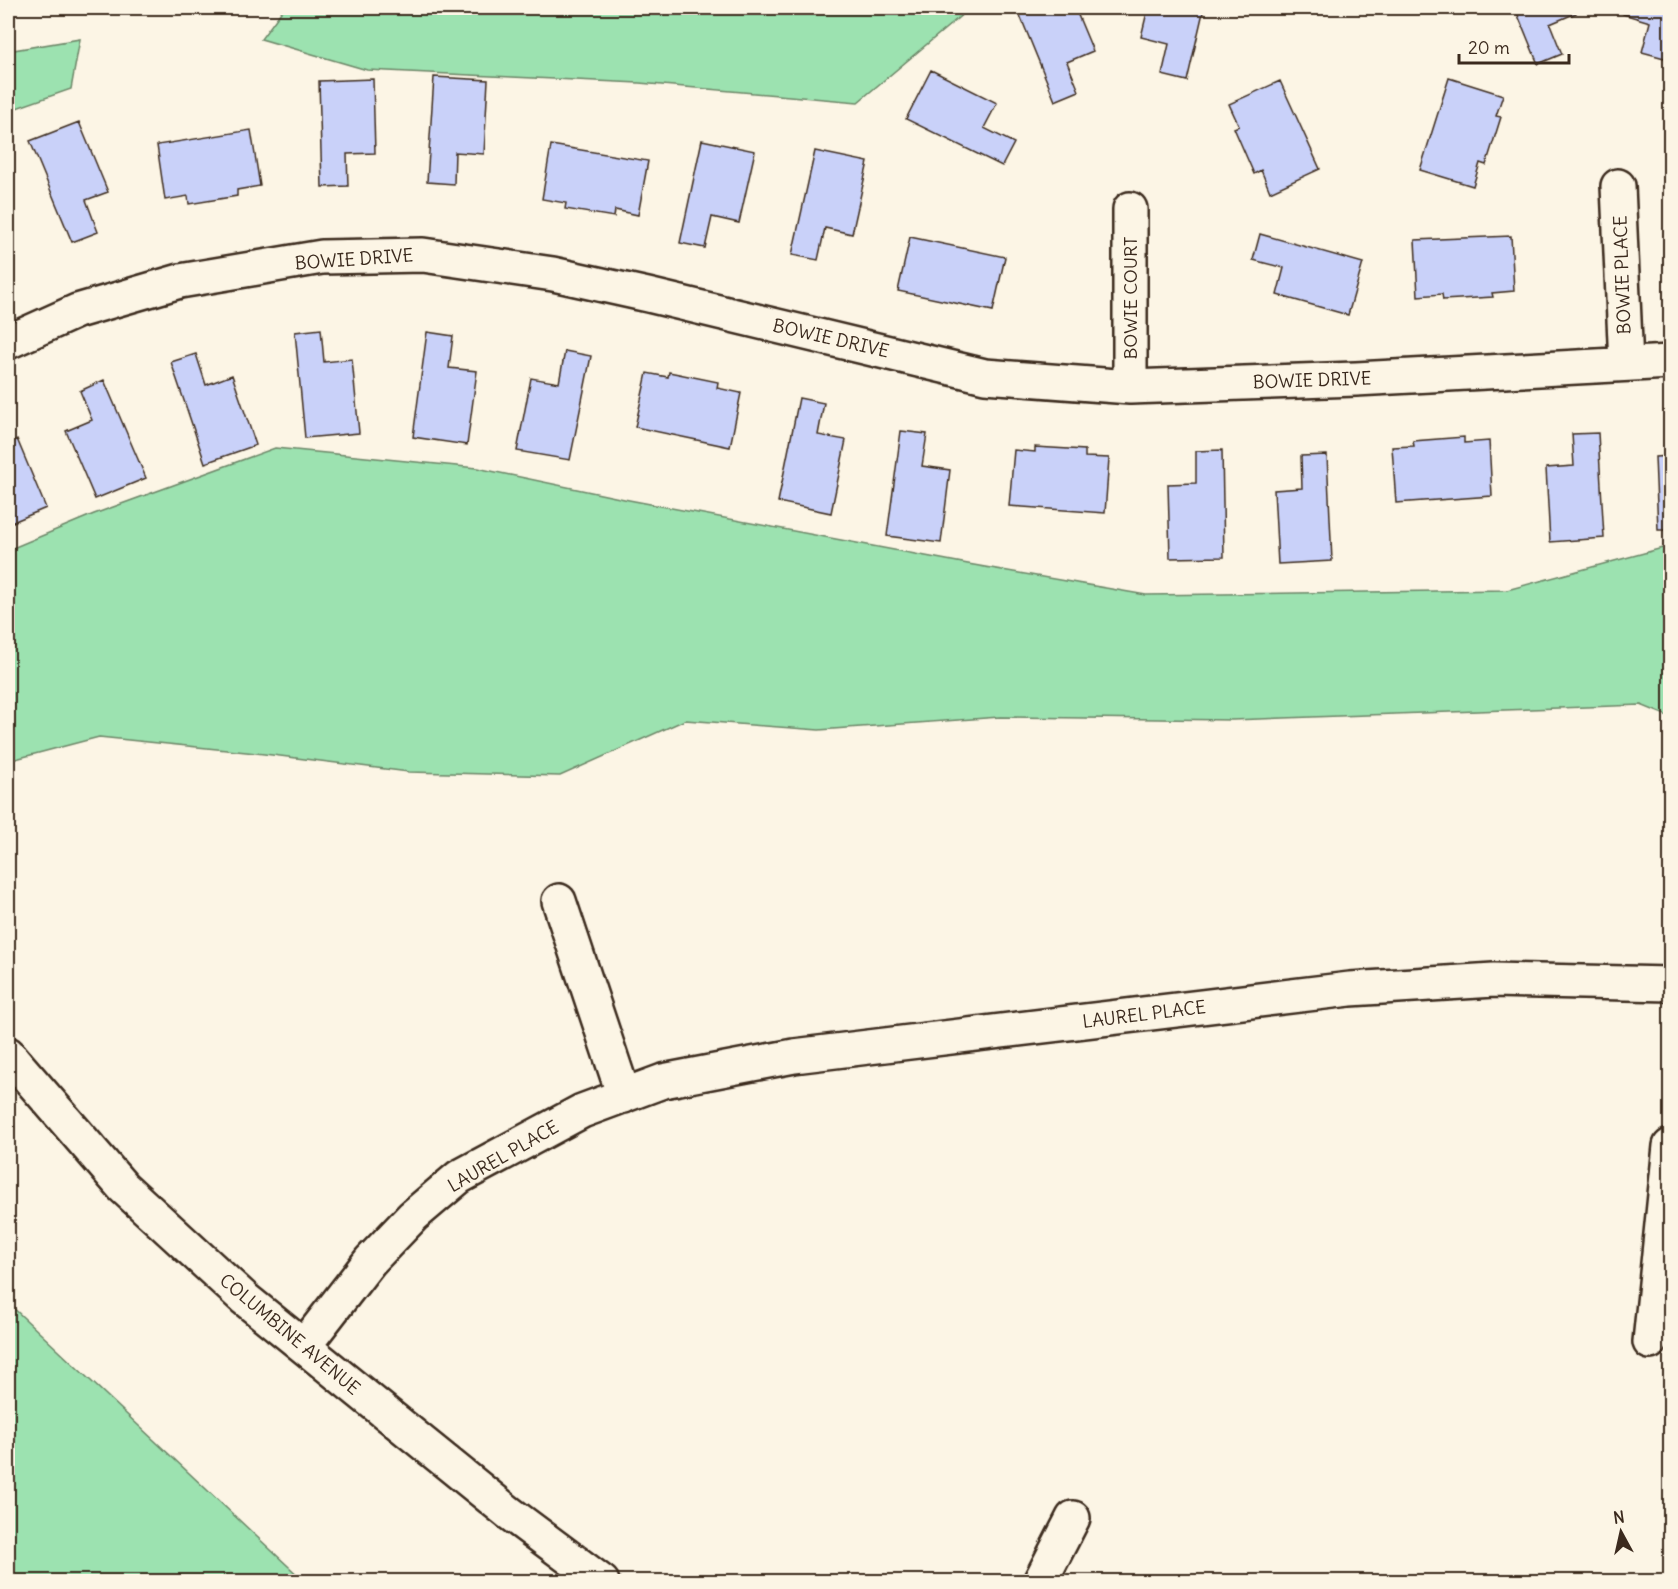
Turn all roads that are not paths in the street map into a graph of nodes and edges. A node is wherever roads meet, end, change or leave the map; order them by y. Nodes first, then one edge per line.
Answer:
1 (1618, 186) dead end
2 (1130, 209) dead end
3 (8, 342) edge
4 (1671, 362) edge
5 (1626, 364) junction
6 (1130, 387) junction
7 (559, 901) dead end
8 (1671, 984) edge
9 (8, 1054) edge
10 (624, 1096) junction
11 (1671, 1146) edge
12 (1650, 1342) dead end
13 (304, 1346) junction
14 (1073, 1518) dead end
15 (602, 1581) edge
16 (1040, 1581) edge

1 - 5 street, BOWIE PLACE
2 - 6 street, BOWIE COURT
3 - 6 street, BOWIE DRIVE
4 - 5 street, BOWIE DRIVE
5 - 6 street, BOWIE DRIVE
7 - 10 street
8 - 10 street, LAUREL PLACE
9 - 13 street, COLUMBINE AVENUE
10 - 13 street, LAUREL PLACE
11 - 12 street
13 - 15 street, COLUMBINE AVENUE
14 - 16 street

